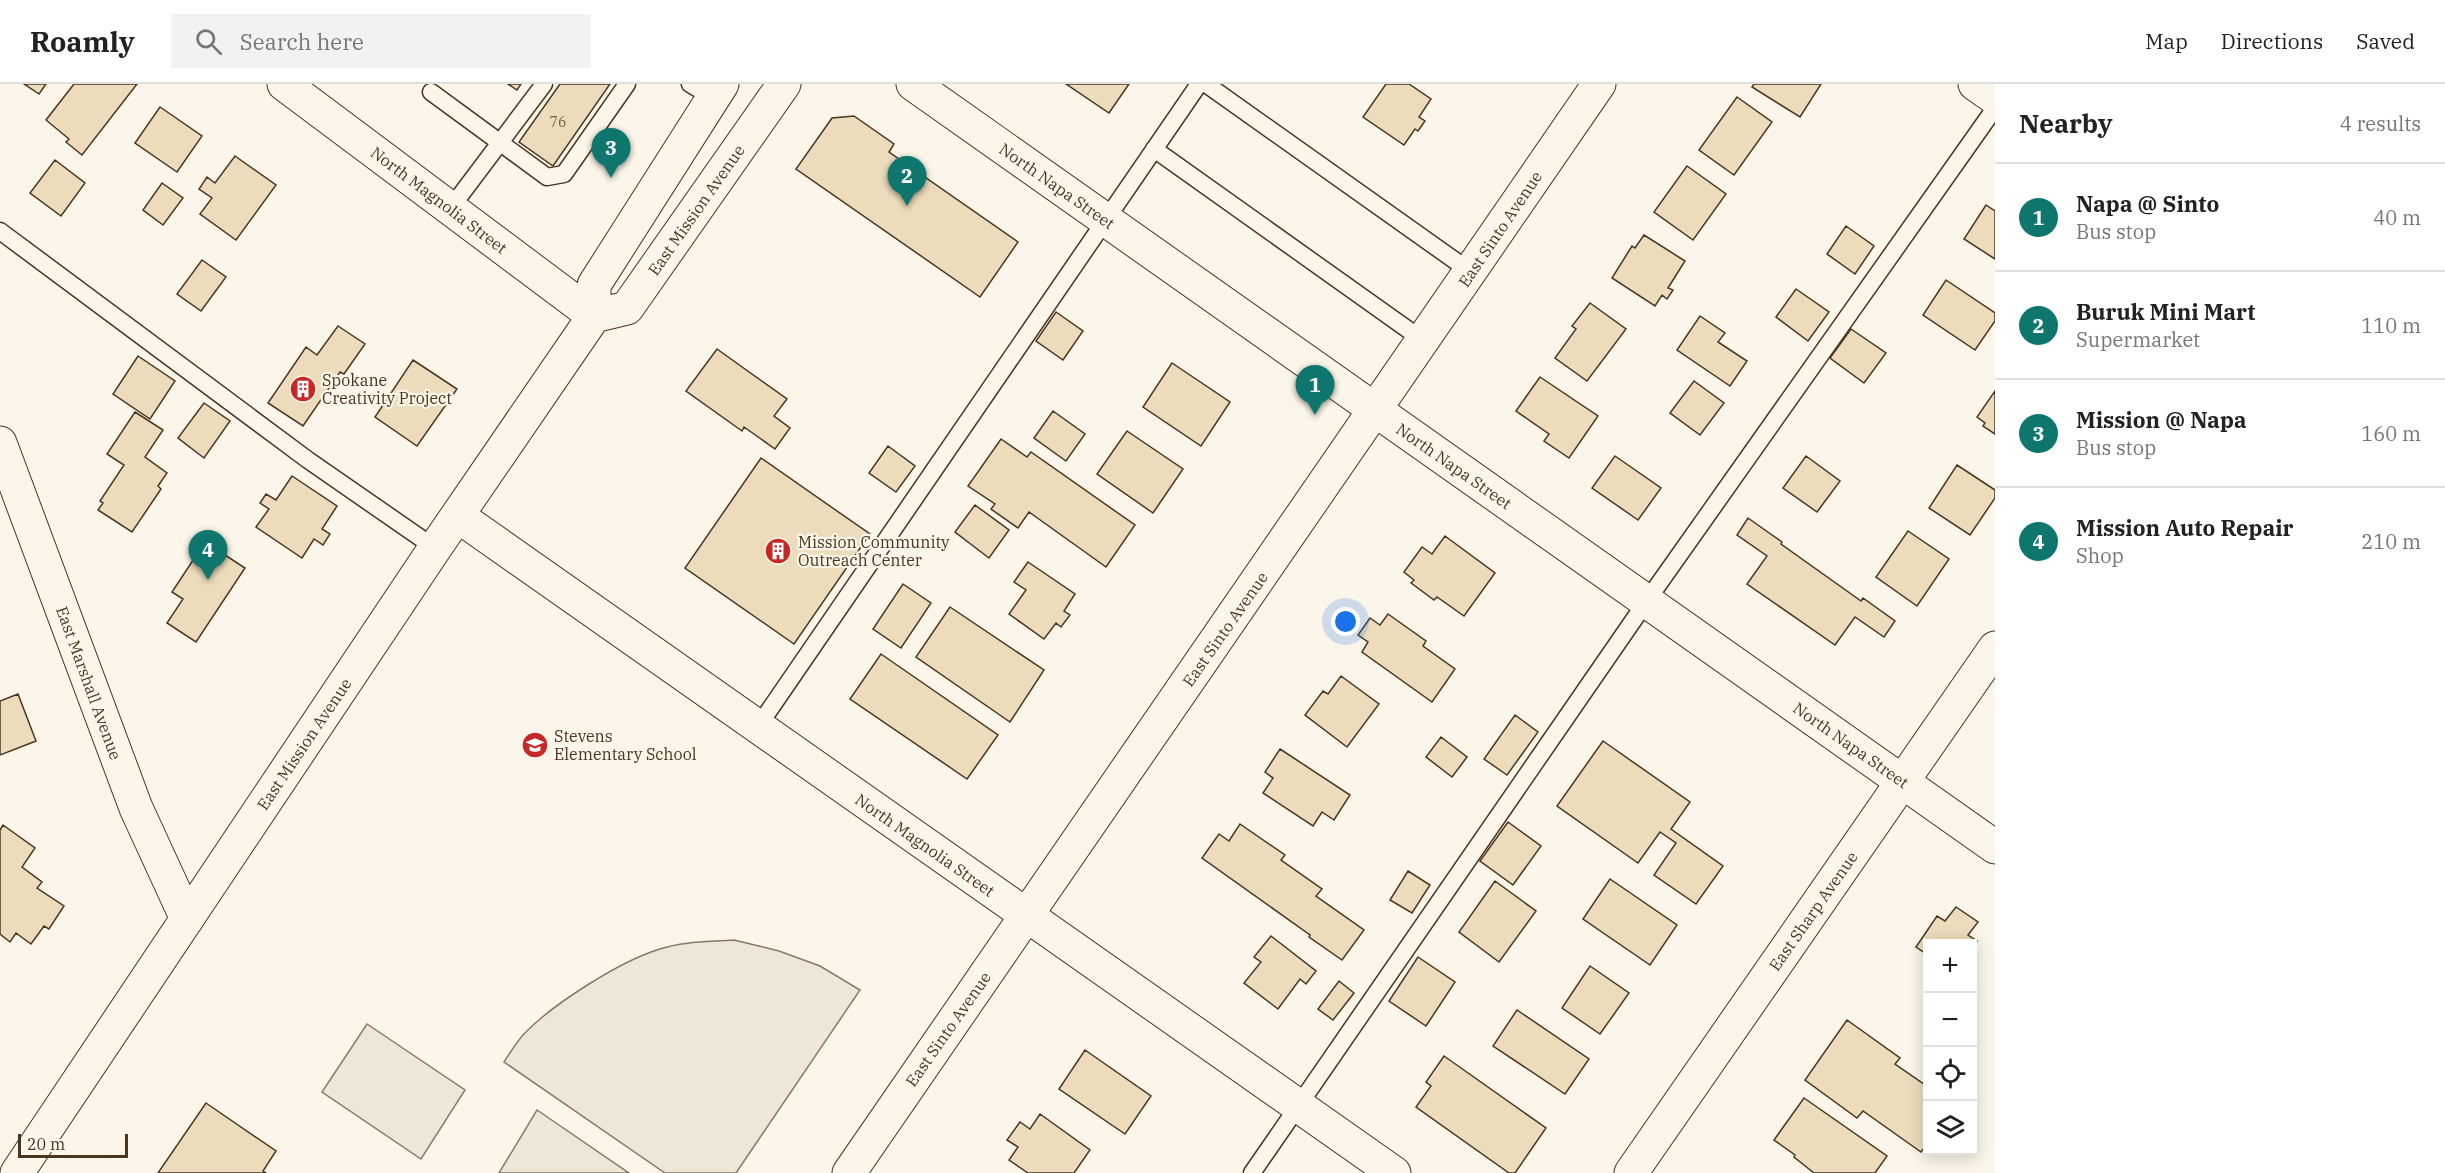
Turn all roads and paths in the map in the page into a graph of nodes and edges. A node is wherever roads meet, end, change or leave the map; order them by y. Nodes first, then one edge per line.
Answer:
1 (284, 84) edge
2 (544, 84) edge
3 (627, 84) edge
4 (784, 84) edge
5 (913, 84) edge
6 (1200, 84) edge
7 (1206, 84) edge
8 (1599, 84) edge
9 (1975, 84) edge
10 (708, 89) edge
11 (431, 92) dead end
12 (1995, 98) edge
13 (1995, 108) edge
14 (500, 143) junction
15 (1154, 149) junction
16 (450, 209) junction
17 (1106, 220) junction
18 (0, 231) edge
19 (1471, 272) junction
20 (594, 316) junction
21 (1424, 341) junction
22 (1376, 411) junction
23 (0, 443) edge
24 (458, 516) junction
25 (435, 548) junction
26 (1646, 602) junction
27 (1995, 648) edge
28 (757, 728) junction
29 (1903, 782) junction
30 (1995, 847) edge
31 (1027, 916) junction
32 (187, 919) junction
33 (1298, 1106) junction
34 (17, 1173) edge
35 (849, 1173) edge
36 (1252, 1173) edge
37 (1394, 1173) edge
38 (1631, 1173) edge

1 - 16 street, North Magnolia Street
2 - 14 lane
3 - 14 lane
4 - 20 street, East Mission Avenue
5 - 17 street, North Napa Street
6 - 15 lane
7 - 19 lane
8 - 19 street, East Sinto Avenue
9 - 12 street
10 - 20 street
11 - 14 lane
13 - 26 lane
14 - 16 lane
15 - 17 lane
15 - 21 lane
16 - 20 street, North Magnolia Street
17 - 22 street, North Napa Street
17 - 28 lane
18 - 25 lane
19 - 21 street, East Sinto Avenue
20 - 24 street, East Mission Avenue
21 - 22 street, East Sinto Avenue
22 - 26 street, North Napa Street
22 - 31 street, East Sinto Avenue
23 - 32 street, East Marshall Avenue
24 - 25 street, East Mission Avenue
24 - 28 street, North Magnolia Street
25 - 32 street, East Mission Avenue
26 - 29 street, North Napa Street
26 - 33 lane
27 - 29 street, East Sharp Avenue
28 - 31 street, North Magnolia Street
29 - 30 street, North Napa Street
29 - 38 street, East Sharp Avenue
31 - 33 street, North Magnolia Street
31 - 35 street, East Sinto Avenue
32 - 34 street, East Mission Avenue
33 - 36 lane
33 - 37 street, North Magnolia Street

